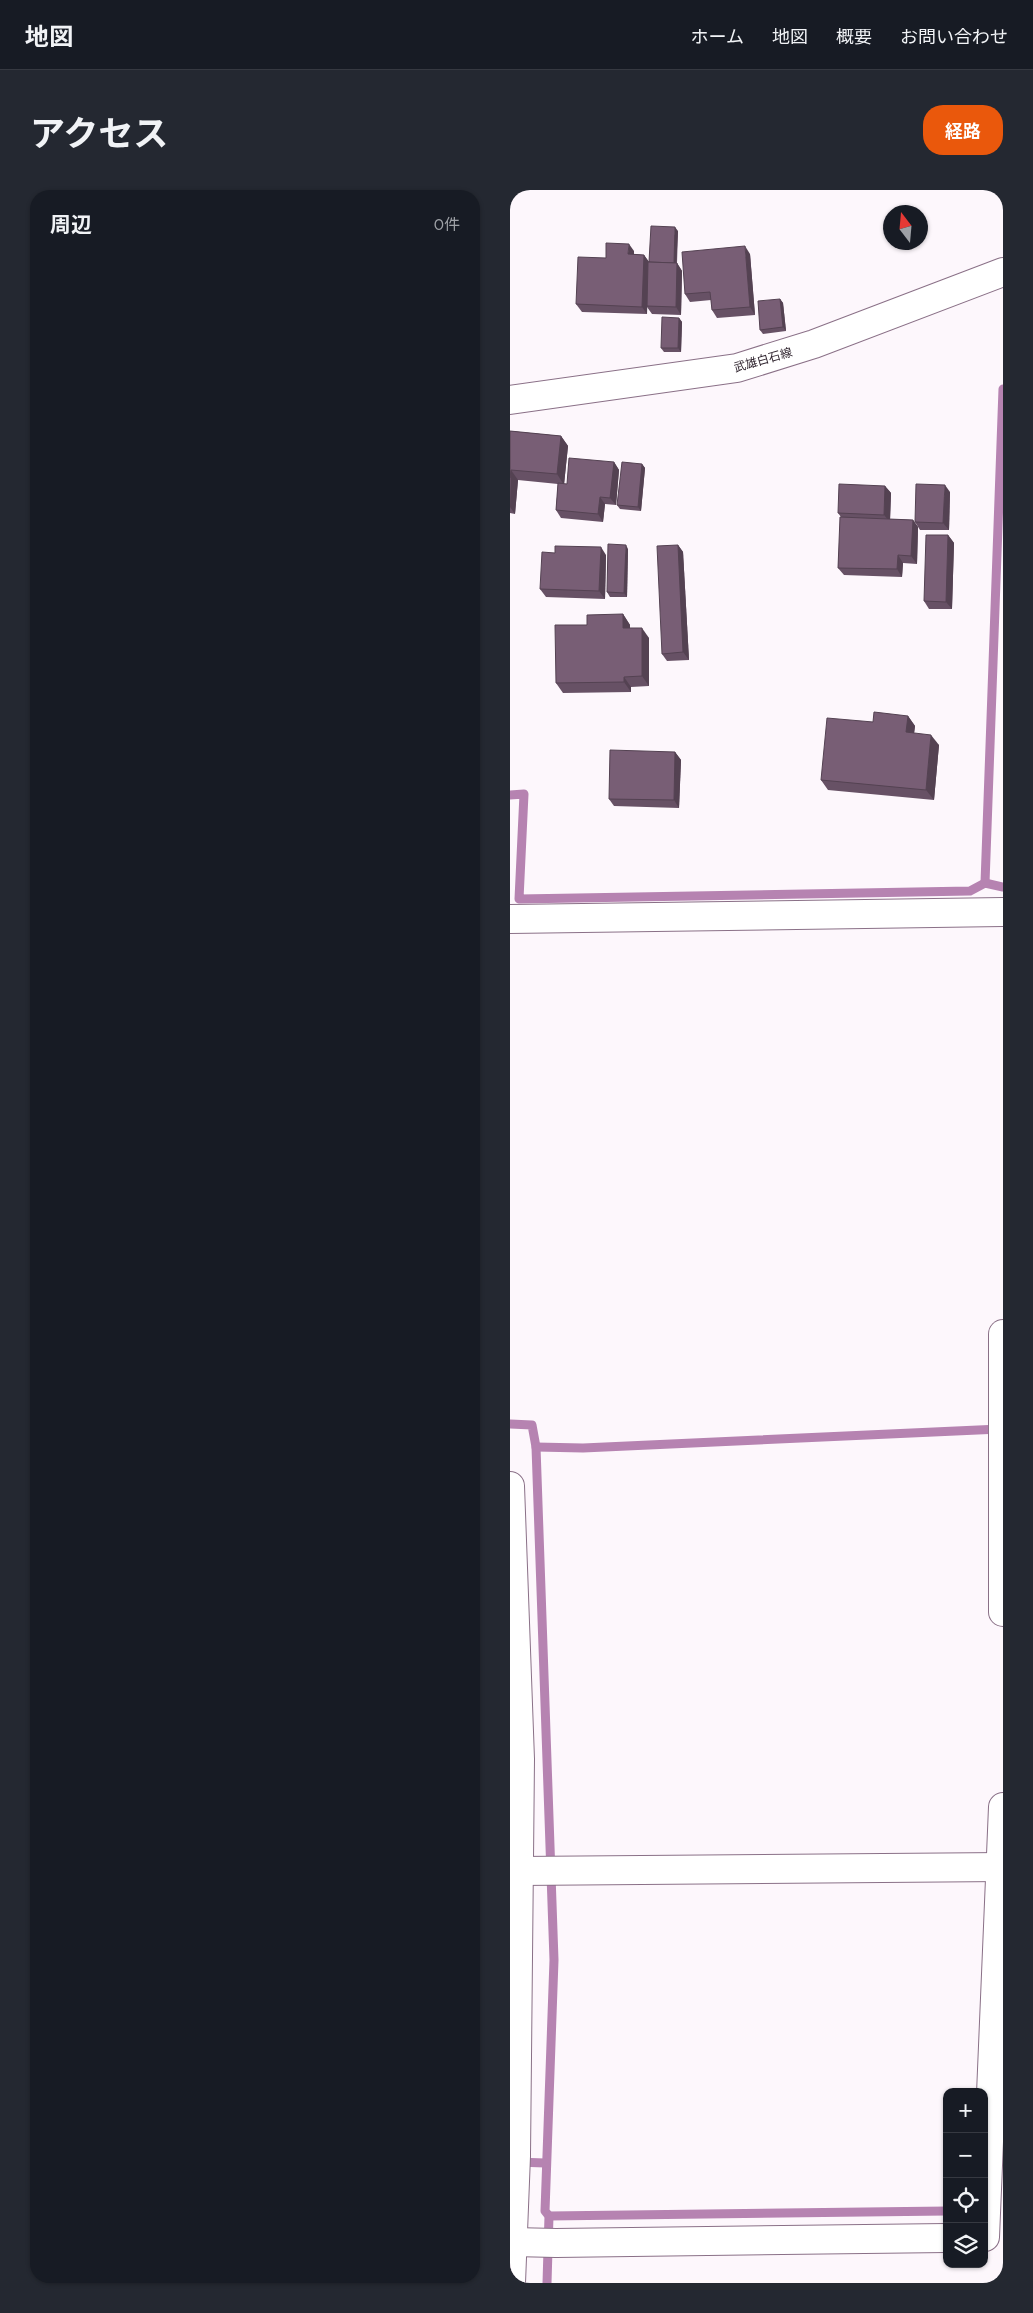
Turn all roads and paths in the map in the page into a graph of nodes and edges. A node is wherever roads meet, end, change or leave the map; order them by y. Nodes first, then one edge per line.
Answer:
1 (1003, 272) edge
2 (510, 400) edge
3 (1003, 912) edge
4 (510, 919) edge
5 (1003, 1334) edge
6 (1002, 1429) edge
7 (510, 1486) edge
8 (1003, 1612) edge
9 (1003, 1807) edge
10 (1001, 1867) edge
11 (540, 1870) junction
12 (514, 2152) edge
13 (989, 2227) edge
14 (943, 2238) edge
15 (512, 2242) junction
16 (511, 2283) edge

1 - 2 street, 武雄白石線
3 - 4 street
5 - 6 street
6 - 8 street
7 - 11 street
9 - 10 street
10 - 11 street
10 - 13 street
11 - 12 street
12 - 15 street
14 - 15 street
15 - 16 street

